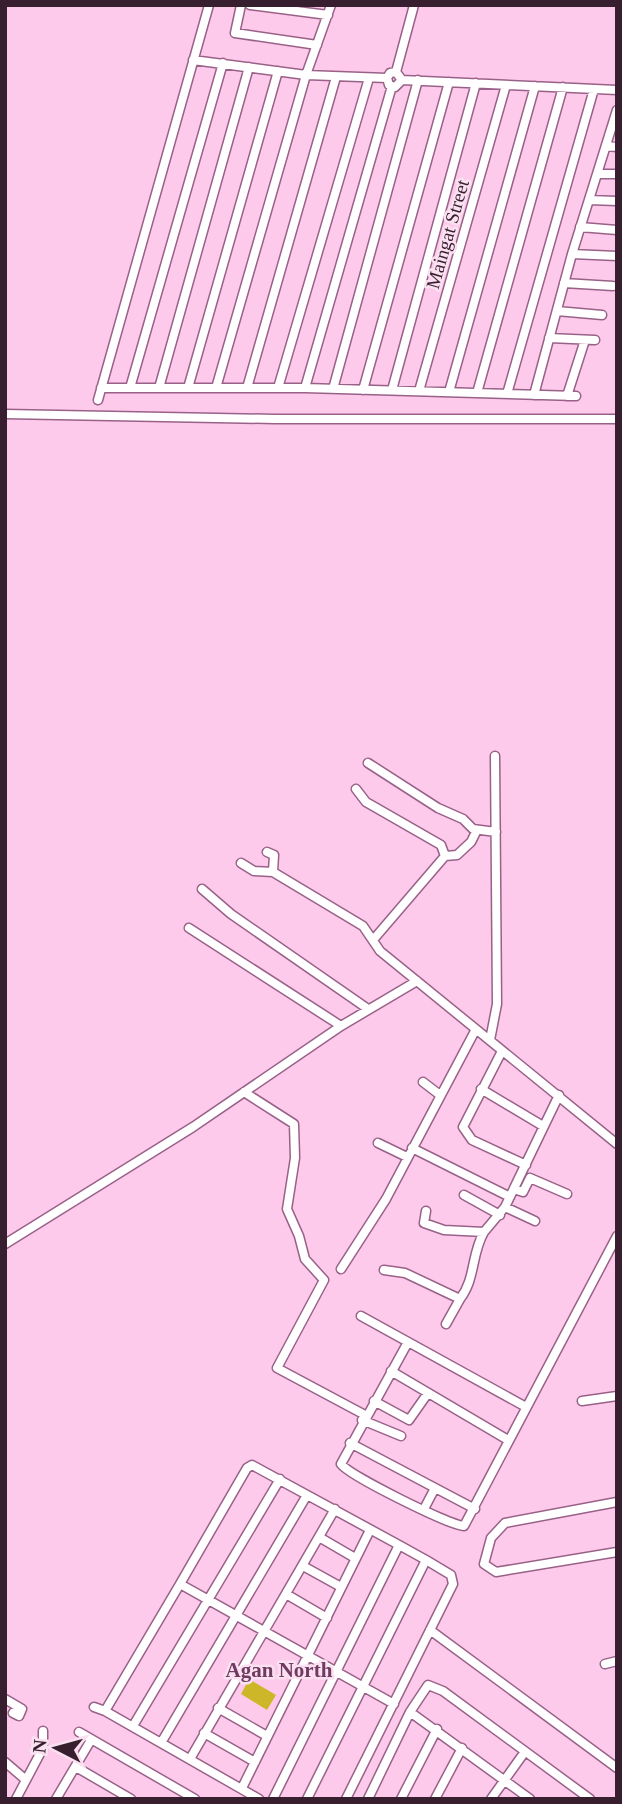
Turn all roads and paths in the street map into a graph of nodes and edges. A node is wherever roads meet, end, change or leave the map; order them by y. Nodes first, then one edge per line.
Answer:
1 (209, 5) edge
2 (241, 5) edge
3 (250, 5) edge
4 (331, 5) edge
5 (414, 5) edge
6 (328, 15) junction
7 (317, 45) junction
8 (193, 60) junction
9 (223, 63) junction
10 (249, 67) junction
11 (278, 71) junction
12 (306, 75) junction
13 (399, 76) junction
14 (336, 77) junction
15 (369, 78) junction
16 (418, 80) junction
17 (389, 82) junction
18 (449, 82) junction
19 (477, 83) junction
20 (506, 85) junction
21 (535, 86) junction
22 (563, 88) junction
23 (594, 89) junction
24 (617, 90) edge
25 (616, 115) edge
26 (606, 146) junction
27 (617, 147) edge
28 (597, 174) junction
29 (617, 174) edge
30 (589, 200) junction
31 (617, 201) edge
32 (580, 227) junction
33 (617, 230) edge
34 (572, 254) junction
35 (617, 256) edge
36 (564, 283) junction
37 (613, 286) dead end
38 (557, 311) junction
39 (602, 314) dead end
40 (549, 338) junction
41 (585, 340) junction
42 (595, 340) dead end
43 (101, 388) junction
44 (130, 388) junction
45 (159, 388) junction
46 (188, 388) junction
47 (216, 388) junction
48 (247, 388) junction
49 (278, 388) junction
50 (305, 388) junction
51 (333, 389) junction
52 (363, 390) junction
53 (392, 390) junction
54 (419, 391) junction
55 (449, 392) junction
56 (477, 393) junction
57 (507, 394) junction
58 (534, 395) junction
59 (98, 400) dead end
60 (5, 414) edge
61 (617, 419) edge
62 (495, 756) dead end
63 (368, 763) dead end
64 (356, 789) dead end
65 (477, 830) junction
66 (496, 832) junction
67 (267, 852) dead end
68 (445, 856) junction
69 (241, 863) dead end
70 (273, 872) junction
71 (202, 889) dead end
72 (189, 928) dead end
73 (373, 940) junction
74 (417, 981) junction
75 (368, 1009) junction
76 (341, 1026) junction
77 (476, 1028) junction
78 (490, 1040) junction
79 (502, 1051) junction
80 (423, 1082) dead end
81 (481, 1089) junction
82 (244, 1092) junction
83 (440, 1095) junction
84 (559, 1095) junction
85 (543, 1126) junction
86 (378, 1143) dead end
87 (617, 1144) edge
88 (412, 1149) junction
89 (407, 1157) junction
90 (526, 1165) junction
91 (512, 1193) junction
92 (566, 1194) dead end
93 (464, 1195) dead end
94 (505, 1207) junction
95 (426, 1211) dead end
96 (500, 1215) junction
97 (535, 1221) dead end
98 (484, 1232) junction
99 (617, 1236) edge
100 (5, 1244) edge
101 (341, 1269) dead end
102 (384, 1270) dead end
103 (460, 1299) junction
104 (361, 1316) dead end
105 (446, 1324) dead end
106 (408, 1342) junction
107 (391, 1371) junction
108 (428, 1393) junction
109 (617, 1396) edge
110 (374, 1401) junction
111 (582, 1401) dead end
112 (526, 1407) junction
113 (364, 1418) junction
114 (401, 1436) dead end
115 (508, 1440) junction
116 (350, 1443) junction
117 (280, 1479) junction
118 (435, 1488) junction
119 (307, 1494) junction
120 (617, 1502) edge
121 (335, 1509) junction
122 (424, 1509) junction
123 (475, 1509) junction
124 (370, 1530) junction
125 (319, 1537) junction
126 (399, 1545) junction
127 (617, 1552) edge
128 (355, 1558) junction
129 (426, 1560) junction
130 (303, 1566) junction
131 (180, 1584) junction
132 (341, 1587) junction
133 (286, 1594) junction
134 (206, 1599) junction
135 (236, 1614) junction
136 (327, 1618) junction
137 (264, 1630) junction
138 (430, 1630) junction
139 (307, 1656) junction
140 (617, 1661) edge
141 (605, 1664) dead end
142 (336, 1671) junction
143 (364, 1688) junction
144 (5, 1699) edge
145 (394, 1704) junction
146 (94, 1707) dead end
147 (218, 1708) junction
148 (105, 1711) junction
149 (410, 1712) junction
150 (13, 1713) dead end
151 (132, 1726) junction
152 (437, 1729) junction
153 (79, 1732) dead end
154 (204, 1733) junction
155 (42, 1736) dead end
156 (267, 1736) junction
157 (91, 1740) junction
158 (161, 1742) junction
159 (462, 1748) junction
160 (524, 1753) junction
161 (190, 1759) junction
162 (5, 1762) edge
163 (255, 1762) junction
164 (75, 1767) junction
165 (617, 1768) edge
166 (26, 1780) junction
167 (504, 1781) junction
168 (242, 1788) junction
169 (58, 1796) edge
170 (16, 1799) edge
171 (68, 1799) edge
172 (131, 1799) edge
173 (195, 1799) edge
174 (258, 1799) edge
175 (273, 1799) edge
176 (307, 1799) edge
177 (346, 1799) edge
178 (368, 1799) edge
179 (401, 1799) edge
180 (435, 1799) edge
181 (491, 1799) edge
182 (530, 1799) edge
183 (590, 1799) edge

1 - 8 street
2 - 7 street
3 - 6 street
4 - 6 street
5 - 13 street
6 - 7 street
7 - 12 street
8 - 9 street
8 - 43 street
9 - 10 street
9 - 44 street
10 - 11 street
10 - 45 street
11 - 12 street
11 - 46 street
12 - 14 street
12 - 47 street
13 - 16 street
13 - 17 street
13 - 17 street
14 - 15 street
14 - 48 street
15 - 17 street
15 - 49 street
16 - 18 street
16 - 51 street
17 - 50 street
18 - 19 street
18 - 52 street
19 - 20 street
19 - 53 street
20 - 21 street
20 - 54 street, Maingat Street
21 - 22 street
21 - 55 street
22 - 23 street
22 - 56 street
23 - 24 street
23 - 57 street
25 - 26 street
26 - 27 street
26 - 28 street
28 - 29 street
28 - 30 street
30 - 31 street
30 - 32 street
32 - 33 street
32 - 34 street
34 - 35 street
34 - 36 street
36 - 37 street
36 - 38 street
38 - 39 street
38 - 40 street
40 - 41 street
40 - 58 street
41 - 42 street
41 - 58 street
43 - 44 street
43 - 59 street
44 - 45 street
45 - 46 street
46 - 47 street
47 - 48 street
48 - 49 street
49 - 50 street
50 - 51 street
51 - 52 street
52 - 53 street
53 - 54 street
54 - 55 street
55 - 56 street
56 - 57 street
57 - 58 street
60 - 61 street
62 - 66 street
63 - 65 street
64 - 68 street
65 - 66 street
65 - 68 street
66 - 78 street
67 - 70 street
68 - 73 street
69 - 70 street
70 - 73 street
71 - 75 street
72 - 76 street
73 - 74 street
74 - 75 street
74 - 77 street
75 - 76 street
76 - 82 street
77 - 78 street
77 - 83 street
78 - 79 street
79 - 81 street
79 - 84 street
80 - 83 street
81 - 85 street
81 - 90 street
82 - 100 street
82 - 113 street
83 - 88 street
84 - 85 street
84 - 87 street
85 - 90 street
86 - 89 street
88 - 89 street
88 - 91 street
89 - 101 street
90 - 91 street
91 - 92 street
91 - 94 street
93 - 96 street
94 - 96 street
94 - 97 street
95 - 98 street
96 - 98 street
98 - 103 street
99 - 112 street
102 - 103 street
103 - 105 street
104 - 106 street
106 - 107 street
106 - 112 street
107 - 108 street
107 - 110 street
108 - 110 street
108 - 115 street
109 - 111 street
110 - 113 street
112 - 115 street
113 - 114 street
113 - 116 street
115 - 123 street
116 - 118 street
116 - 122 street
117 - 119 street
117 - 131 street
117 - 134 street
118 - 122 street
118 - 123 street
119 - 121 street
119 - 135 street
120 - 127 street
121 - 124 street
121 - 125 street
122 - 123 street
124 - 126 street
124 - 128 street
125 - 128 street
125 - 130 street
126 - 129 street
126 - 142 street
128 - 132 street
129 - 138 street
129 - 143 street
130 - 132 street
130 - 133 street
131 - 134 street
131 - 148 street
132 - 136 street
133 - 136 street
133 - 137 street
134 - 135 street
134 - 151 street
135 - 137 street
135 - 158 street
136 - 139 street
137 - 139 street
137 - 147 street
138 - 145 street
138 - 165 street
139 - 142 street
139 - 156 street
140 - 141 street
142 - 143 street
142 - 175 street
143 - 145 street
143 - 176 street
144 - 150 street
145 - 177 street
146 - 148 street
147 - 154 street
147 - 156 street
148 - 151 street
149 - 152 street
149 - 160 street
149 - 178 street
151 - 158 street
152 - 159 street
152 - 179 street
153 - 157 street
154 - 161 street
154 - 163 street
155 - 166 street
156 - 163 street
157 - 164 street
157 - 173 street
158 - 161 street
159 - 167 street
159 - 180 street
160 - 167 street
160 - 183 street
161 - 168 street
162 - 166 street
163 - 168 street
164 - 169 street
164 - 172 street
166 - 170 street
167 - 181 street
167 - 182 street
168 - 174 street
169 - 171 street

